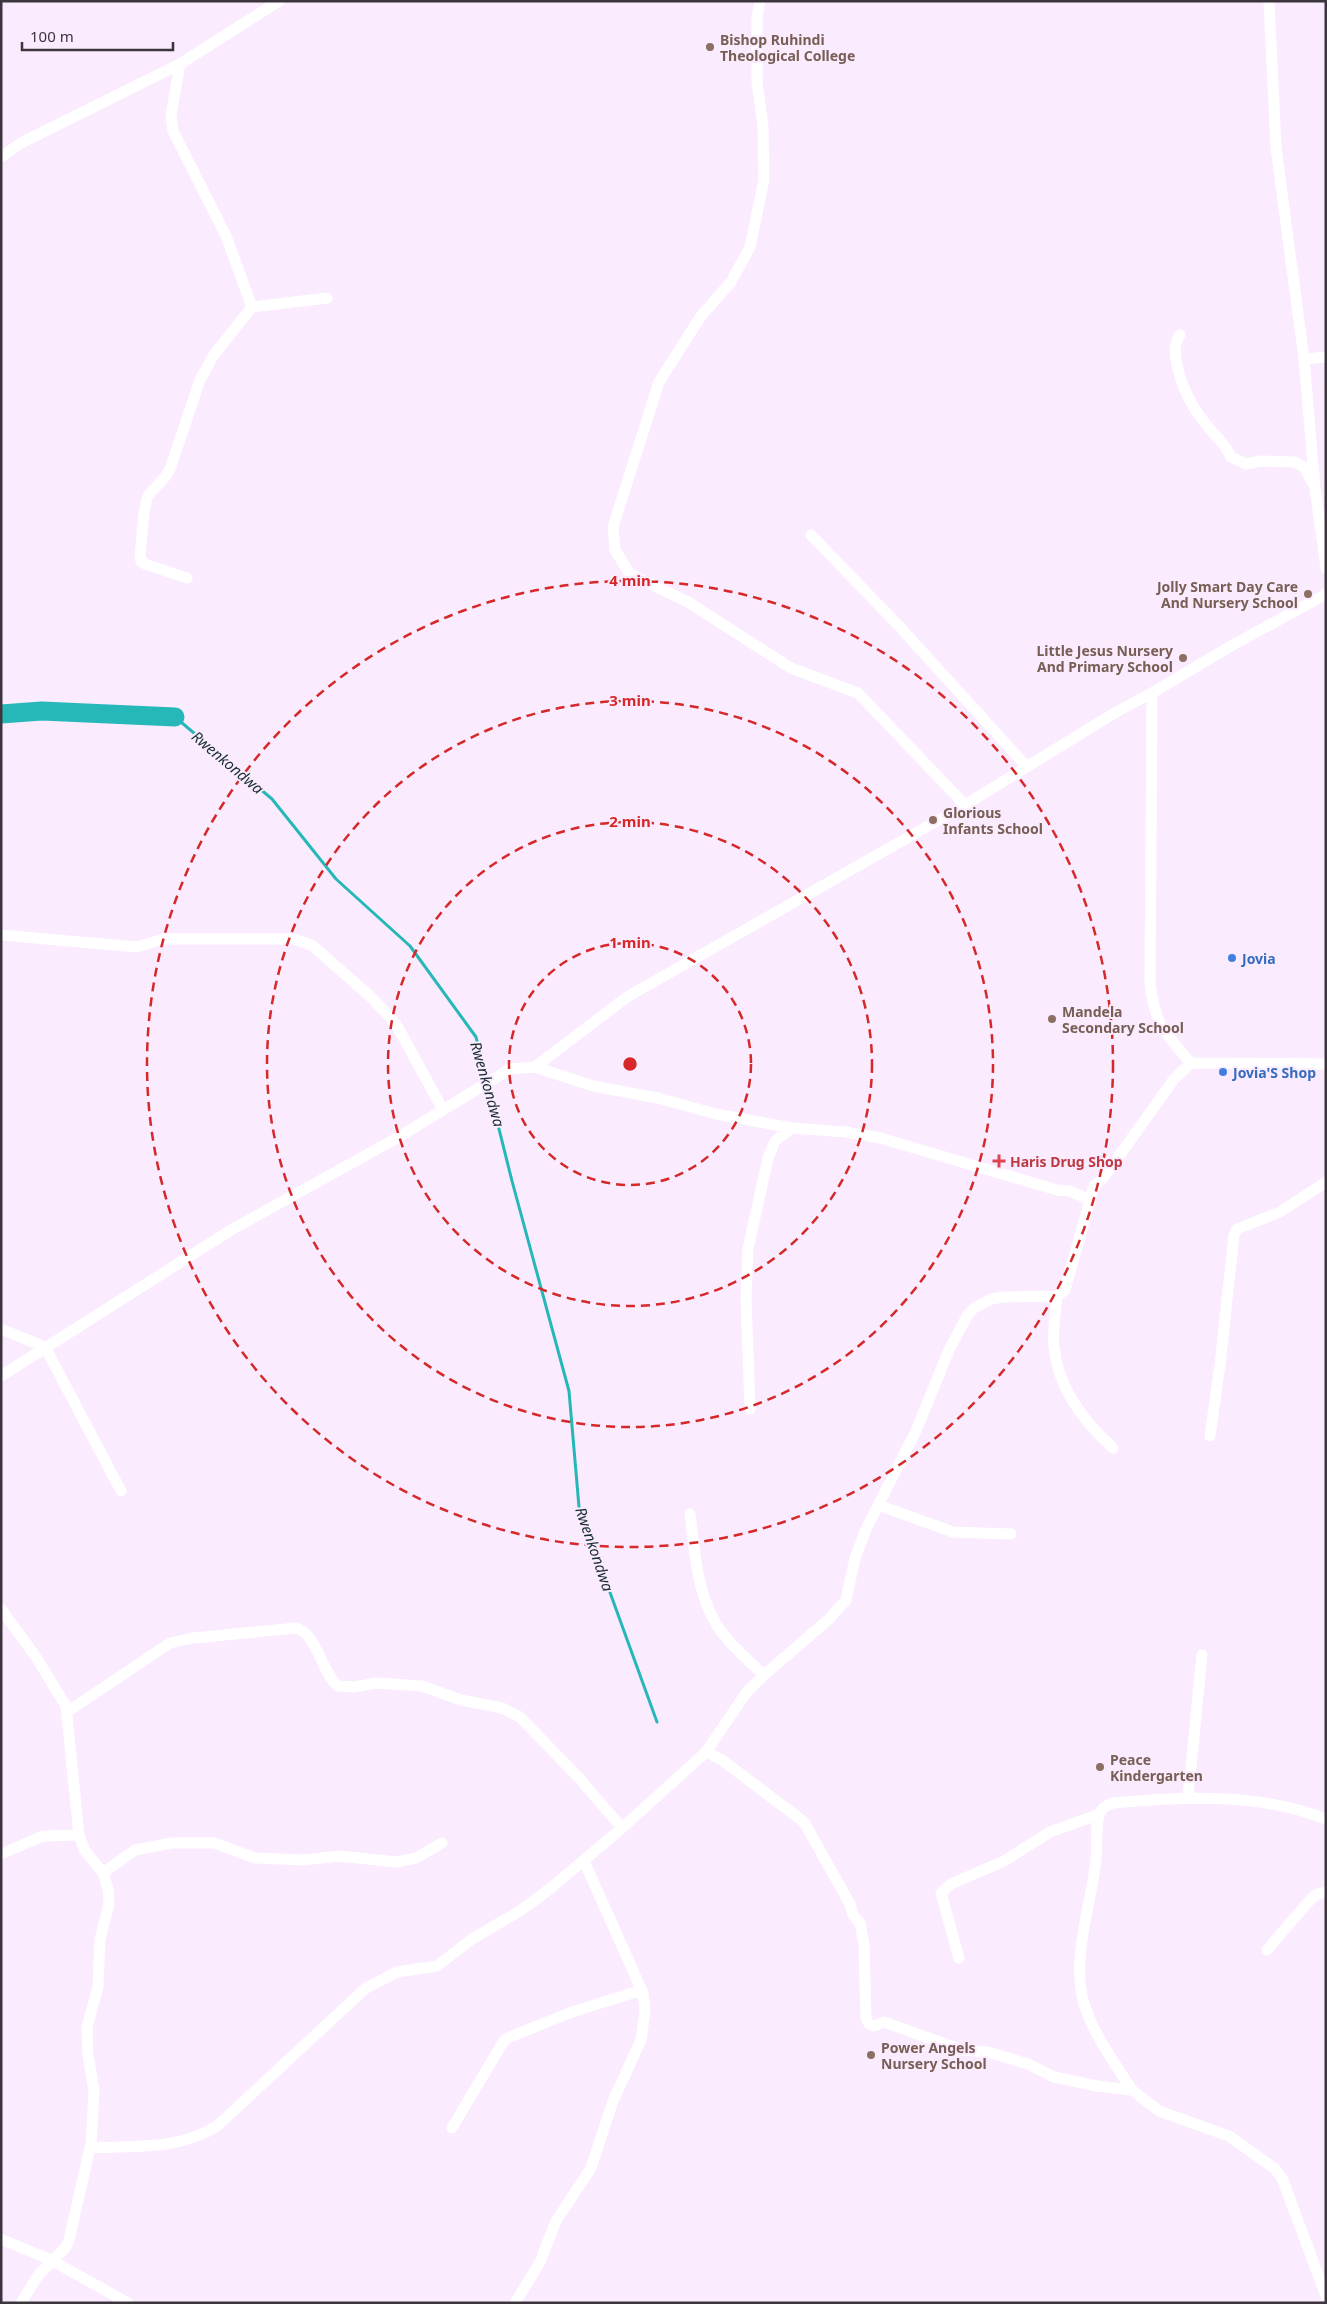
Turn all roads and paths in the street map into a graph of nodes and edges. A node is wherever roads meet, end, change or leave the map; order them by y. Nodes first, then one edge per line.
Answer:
1 (279, 1) edge
2 (760, 1) edge
3 (1269, 1) edge
4 (180, 64) junction
5 (1, 157) edge
6 (326, 298) dead end
7 (252, 308) junction
8 (1180, 335) dead end
9 (1326, 357) edge
10 (1304, 359) junction
11 (1315, 488) junction
12 (811, 535) dead end
13 (1326, 568) edge
14 (187, 578) dead end
15 (1326, 594) edge
16 (1152, 694) junction
17 (1027, 768) junction
18 (965, 805) junction
19 (1, 935) edge
20 (1191, 1063) junction
21 (1326, 1064) edge
22 (535, 1067) junction
23 (442, 1110) junction
24 (792, 1128) junction
25 (1326, 1182) edge
26 (1090, 1200) junction
27 (1057, 1296) junction
28 (1, 1329) edge
29 (45, 1347) junction
30 (1, 1376) edge
31 (750, 1408) dead end
32 (1210, 1436) dead end
33 (1113, 1448) dead end
34 (121, 1491) dead end
35 (878, 1505) junction
36 (690, 1514) dead end
37 (1011, 1534) dead end
38 (1, 1609) edge
39 (1202, 1655) dead end
40 (764, 1675) junction
41 (67, 1712) junction
42 (706, 1752) junction
43 (1188, 1797) junction
44 (1100, 1814) junction
45 (1326, 1819) edge
46 (622, 1828) junction
47 (79, 1835) junction
48 (442, 1843) dead end
49 (1, 1854) edge
50 (584, 1860) junction
51 (103, 1873) junction
52 (1326, 1892) edge
53 (1267, 1950) dead end
54 (959, 1958) dead end
55 (642, 1990) junction
56 (1132, 2090) junction
57 (452, 2128) dead end
58 (90, 2148) junction
59 (1, 2239) edge
60 (51, 2260) junction
61 (1326, 2296) edge
62 (21, 2303) edge
63 (128, 2303) edge
64 (516, 2303) edge

1 - 4 street
2 - 18 street
3 - 10 street
4 - 5 street
4 - 7 street
6 - 7 street
7 - 14 street
8 - 11 street
9 - 10 street
10 - 11 street
11 - 13 street
12 - 17 street
15 - 16 street
16 - 17 street
16 - 20 street
17 - 18 street
18 - 22 street
19 - 23 street
20 - 21 street
20 - 26 street
22 - 23 street
22 - 24 street
23 - 29 street
24 - 26 street
24 - 31 street
25 - 32 street
26 - 27 street
27 - 33 street
27 - 35 street
28 - 29 street
29 - 30 street
29 - 34 street
35 - 37 street
35 - 40 street
36 - 40 street
38 - 41 street
39 - 43 street
40 - 42 street
41 - 46 street
41 - 47 street
42 - 46 street
42 - 56 street
43 - 44 street
43 - 45 street
44 - 54 street
44 - 56 street
46 - 50 street
47 - 49 street
47 - 51 street
48 - 51 street
50 - 55 street
50 - 58 street
51 - 58 street
52 - 53 street
55 - 57 street
55 - 64 street
56 - 61 street
58 - 60 street
59 - 60 street
60 - 62 street
60 - 63 street

